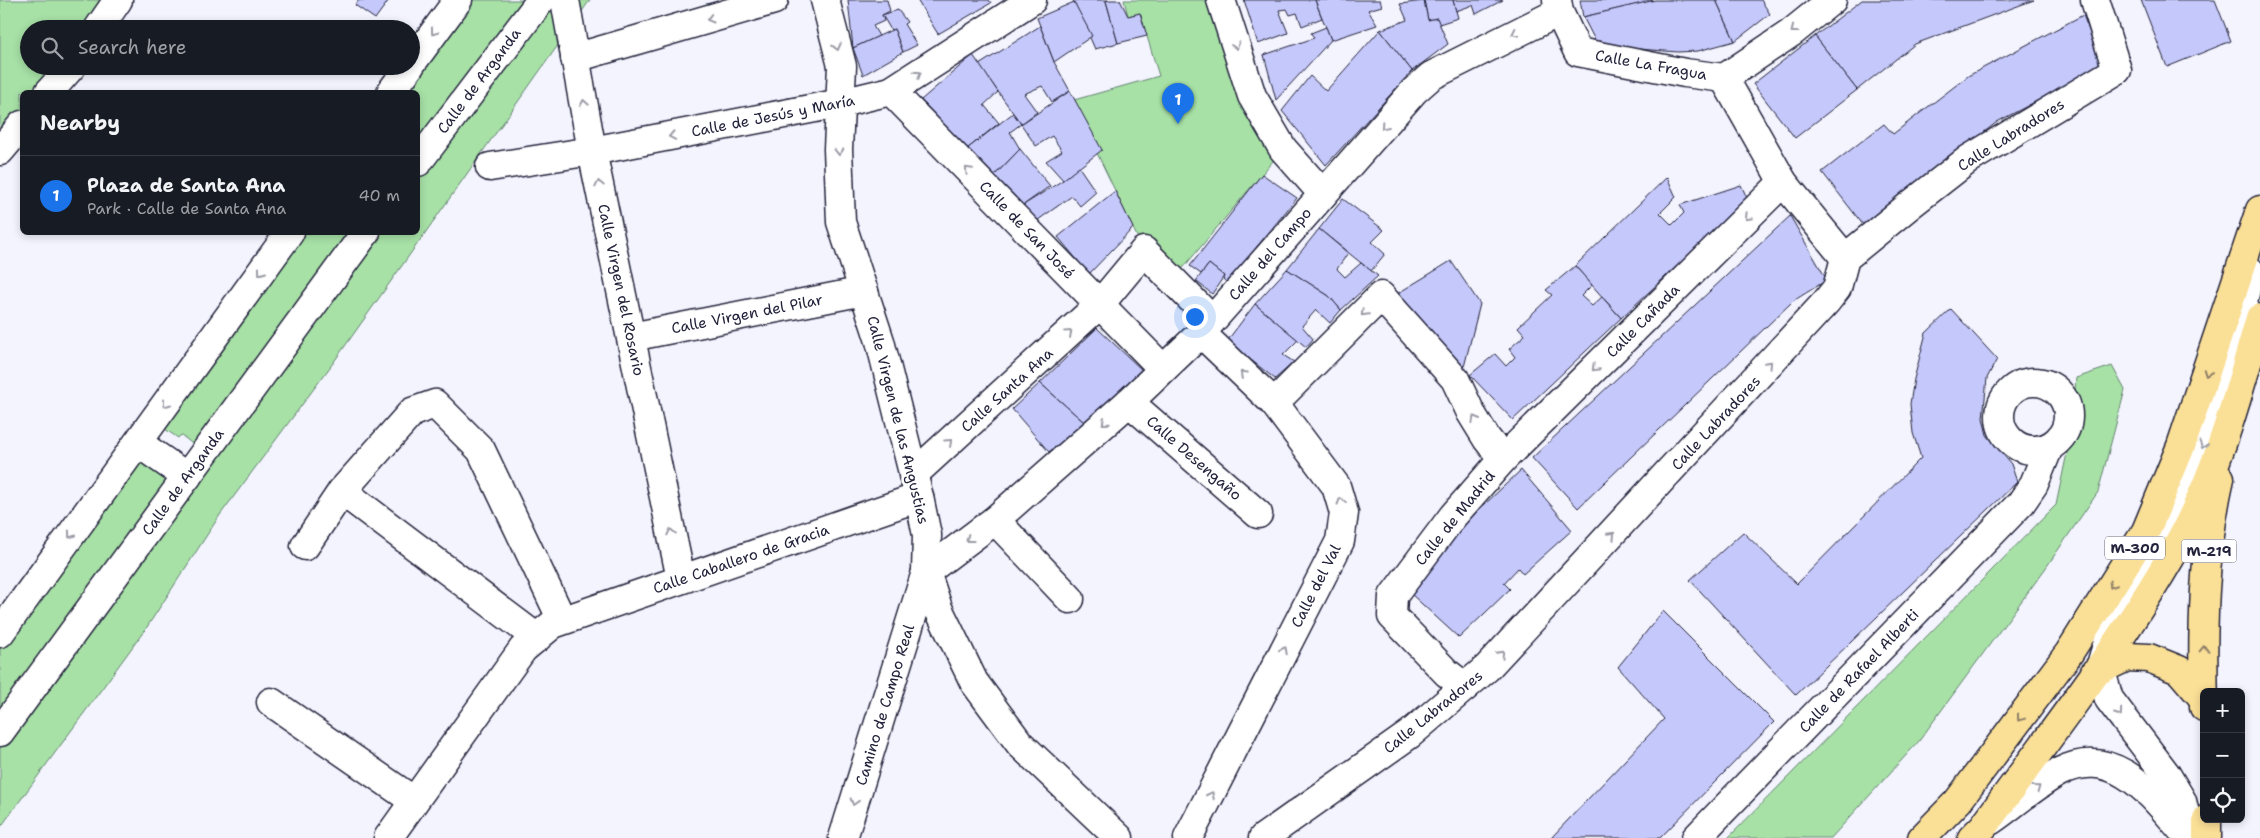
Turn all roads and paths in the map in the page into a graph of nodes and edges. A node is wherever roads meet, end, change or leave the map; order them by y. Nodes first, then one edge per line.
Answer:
1 (118, 0) edge
2 (458, 0) edge
3 (541, 0) edge
4 (565, 0) edge
5 (774, 0) edge
6 (825, 0) edge
7 (1032, 0) edge
8 (1221, 0) edge
9 (1832, 0) edge
10 (2095, 0) edge
11 (1558, 6) edge
12 (104, 20) edge
13 (420, 51) edge
14 (576, 58) junction
15 (64, 75) edge
16 (403, 75) edge
17 (1724, 78) junction
18 (52, 90) edge
19 (392, 90) edge
20 (891, 91) junction
21 (841, 103) junction
22 (20, 127) edge
23 (0, 151) edge
24 (592, 151) junction
25 (420, 159) edge
26 (490, 167) dead end
27 (1783, 182) junction
28 (1323, 194) junction
29 (2260, 210) edge
30 (2260, 228) edge
31 (288, 235) edge
32 (364, 235) edge
33 (1845, 258) junction
34 (864, 291) junction
35 (1100, 304) junction
36 (2260, 318) edge
37 (1206, 327) junction
38 (630, 337) junction
39 (1162, 368) junction
40 (1129, 402) junction
41 (1274, 403) junction
42 (2235, 407) junction
43 (138, 443) junction
44 (2036, 448) dead end
45 (1503, 459) junction
46 (187, 477) junction
47 (916, 486) junction
48 (342, 491) junction
49 (1258, 514) dead end
50 (995, 520) junction
51 (305, 546) dead end
52 (926, 572) junction
53 (681, 579) junction
54 (1070, 598) dead end
55 (562, 620) junction
56 (0, 633) edge
57 (537, 638) junction
58 (2100, 668) junction
59 (1465, 687) junction
60 (2204, 688) edge
61 (2200, 694) edge
62 (271, 702) dead end
63 (0, 732) edge
64 (414, 801) junction
65 (2207, 823) edge
66 (1977, 832) edge
67 (388, 838) edge
68 (843, 838) edge
69 (1119, 838) edge
70 (1188, 838) edge
71 (1263, 838) edge
72 (1696, 838) edge
73 (1922, 838) edge
74 (1941, 838) edge
75 (2190, 838) edge
76 (2208, 838) edge

1 - 12 street
2 -> 13 street
3 - 25 street, Calle de Arganda
4 - 14 street, Calle Virgen del Rosario
5 -> 14 street
6 -> 21 street, Calle Virgen de las Angustias
20 -> 7 street, Calle de Jesús y María
8 -> 28 street
9 -> 17 street, Calle La Fragua
10 - 33 street, Calle Labradores
11 - 17 street, Calle La Fragua
11 -> 28 street, Calle del Campo
24 -> 14 street, Calle Virgen del Rosario
15 - 18 street
16 - 19 street
17 - 27 street
20 - 21 street, Calle de Jesús y María
35 -> 20 street, Calle de San José
21 -> 24 street, Calle de Jesús y María
21 -> 34 street, Calle Virgen de las Angustias
22 - 23 street
24 - 26 street, Calle de Jesús y María
38 -> 24 street, Calle Virgen del Rosario
27 - 33 street
27 -> 45 street, Calle Cañada
28 - 37 street, Calle del Campo
29 -> 73 main road, M-300
30 -> 58 street, M-300
31 -> 43 street
32 - 46 street, Calle de Arganda
59 -> 33 street, Calle Labradores
34 - 38 street, Calle Virgen del Pilar
34 - 47 street, Calle Virgen de las Angustias
35 - 37 street, Calle Santa Ana
35 - 39 street, Calle de San José
47 -> 35 street, Calle Santa Ana
36 - 42 main road, M-300
37 - 39 street, Calle del Campo
41 -> 37 street, Calle del Val
53 -> 38 street, Calle Virgen del Rosario
39 - 40 street, Calle del Campo
40 - 49 street, Calle Desengaño
40 -> 50 street, Calle del Campo
45 -> 41 street, Calle de Madrid
70 -> 41 street, Calle del Val
42 - 58 main road, M-300
60 -> 42 main road, M-219
43 - 46 street
43 -> 56 street
44 - 72 street, Calle de Rafael Alberti
45 - 59 street, Calle de Madrid
46 - 63 street, Calle de Arganda
47 - 52 street, Calle Virgen de las Angustias
47 - 53 street, Calle Caballero de Gracia
48 - 51 street
48 - 55 street
48 - 57 street
50 -> 52 street, Calle del Campo
50 - 54 street
52 -> 68 street, Camino de Campo Real
52 - 69 street, Calle Virgen de las Angustias
53 - 55 street, Calle Caballero de Gracia
55 - 57 street, Calle Caballero de Gracia
57 - 64 street, Calle Caballero de Gracia
58 - 61 main road
58 - 66 main road, M-300
58 - 74 main road, M-300
58 -> 75 street
59 - 71 street, Calle Labradores
62 - 64 street
64 - 67 street, Calle Caballero de Gracia
65 - 76 main road
66 -> 75 street

